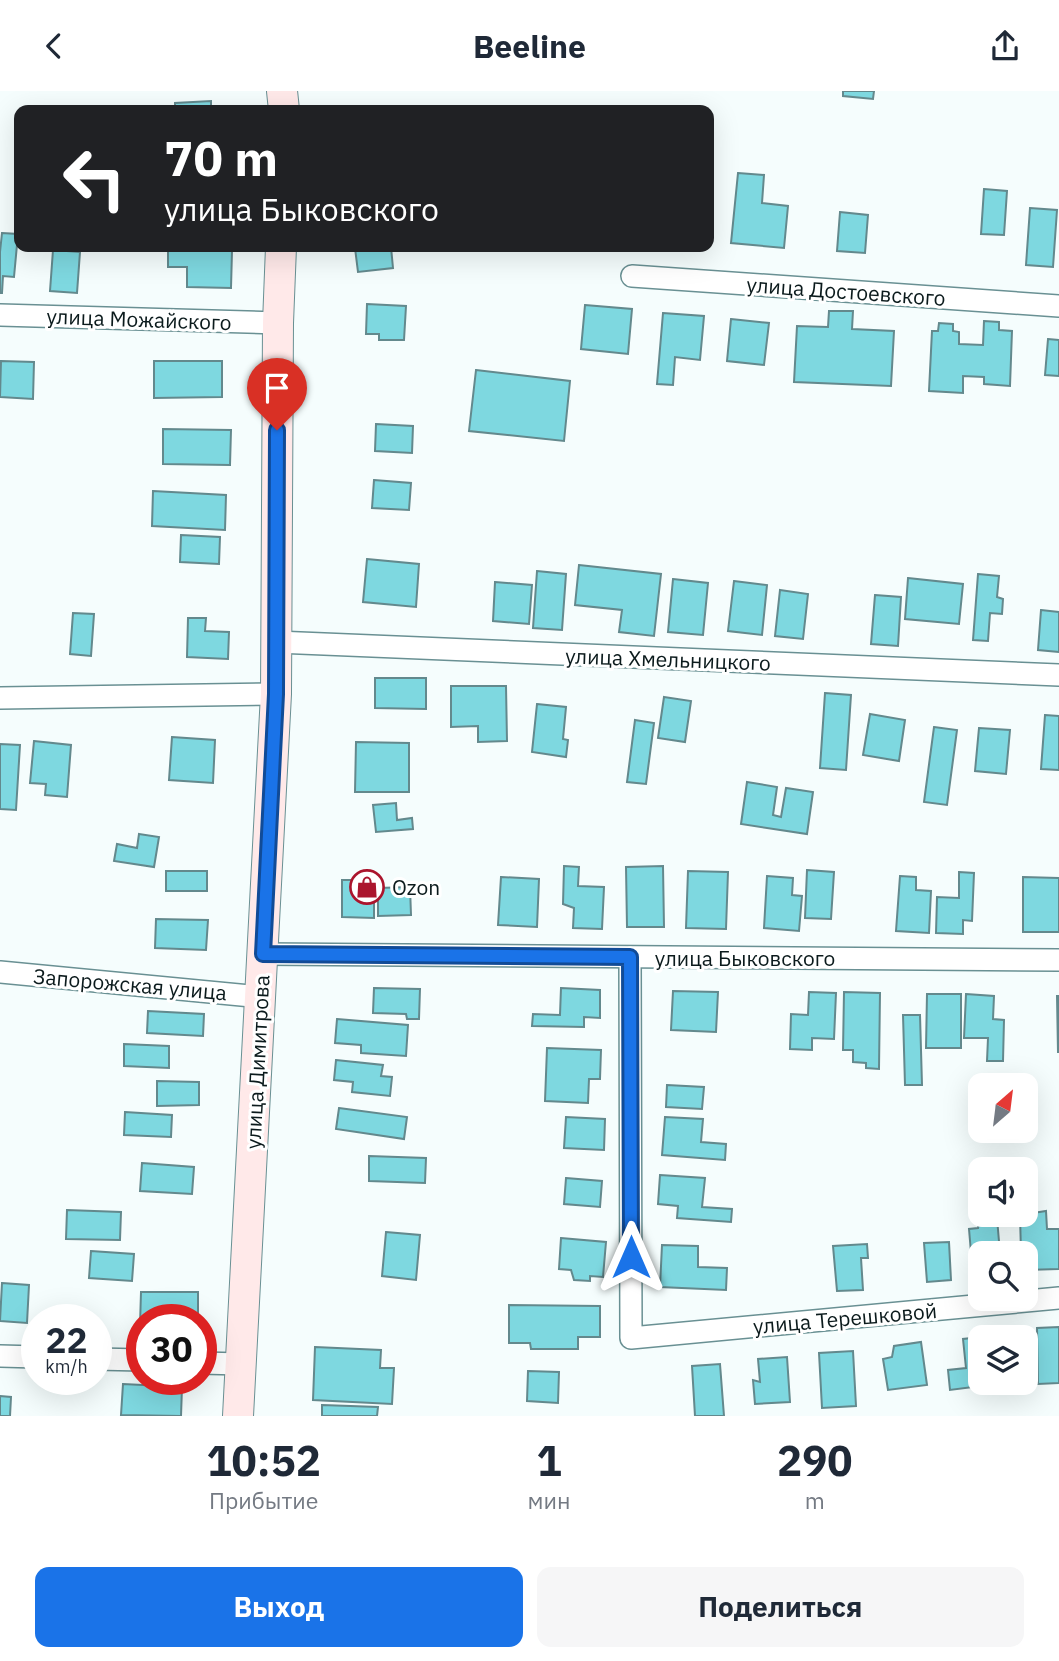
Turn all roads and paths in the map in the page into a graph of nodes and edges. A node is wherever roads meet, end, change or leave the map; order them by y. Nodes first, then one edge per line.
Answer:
1 (281, 252) edge
2 (632, 276) dead end
3 (1059, 306) edge
4 (0, 315) edge
5 (278, 323) junction
6 (276, 642) junction
7 (1059, 675) edge
8 (276, 694) junction
9 (0, 698) edge
10 (263, 954) junction
11 (630, 957) junction
12 (1059, 960) edge
13 (0, 972) edge
14 (261, 997) junction
15 (1059, 1298) edge
16 (0, 1356) edge
17 (21, 1357) edge
18 (217, 1363) edge
19 (242, 1364) junction
20 (238, 1416) edge

1 - 5 main road, улица Димитрова
2 - 3 street, улица Достоевского
4 - 5 street, улица Можайского
5 - 6 main road, улица Димитрова
6 - 7 street, улица Хмельницкого
6 - 8 main road, улица Димитрова
8 - 9 street
8 - 10 main road, улица Димитрова
10 - 11 street, улица Быковского
10 - 14 main road, улица Димитрова
11 - 12 street, улица Быковского
11 - 15 street, улица Терешковой
13 - 14 street, Запорожская улица
14 - 19 main road, улица Димитрова
16 - 17 street
18 - 19 street
19 - 20 main road, улица Димитрова

